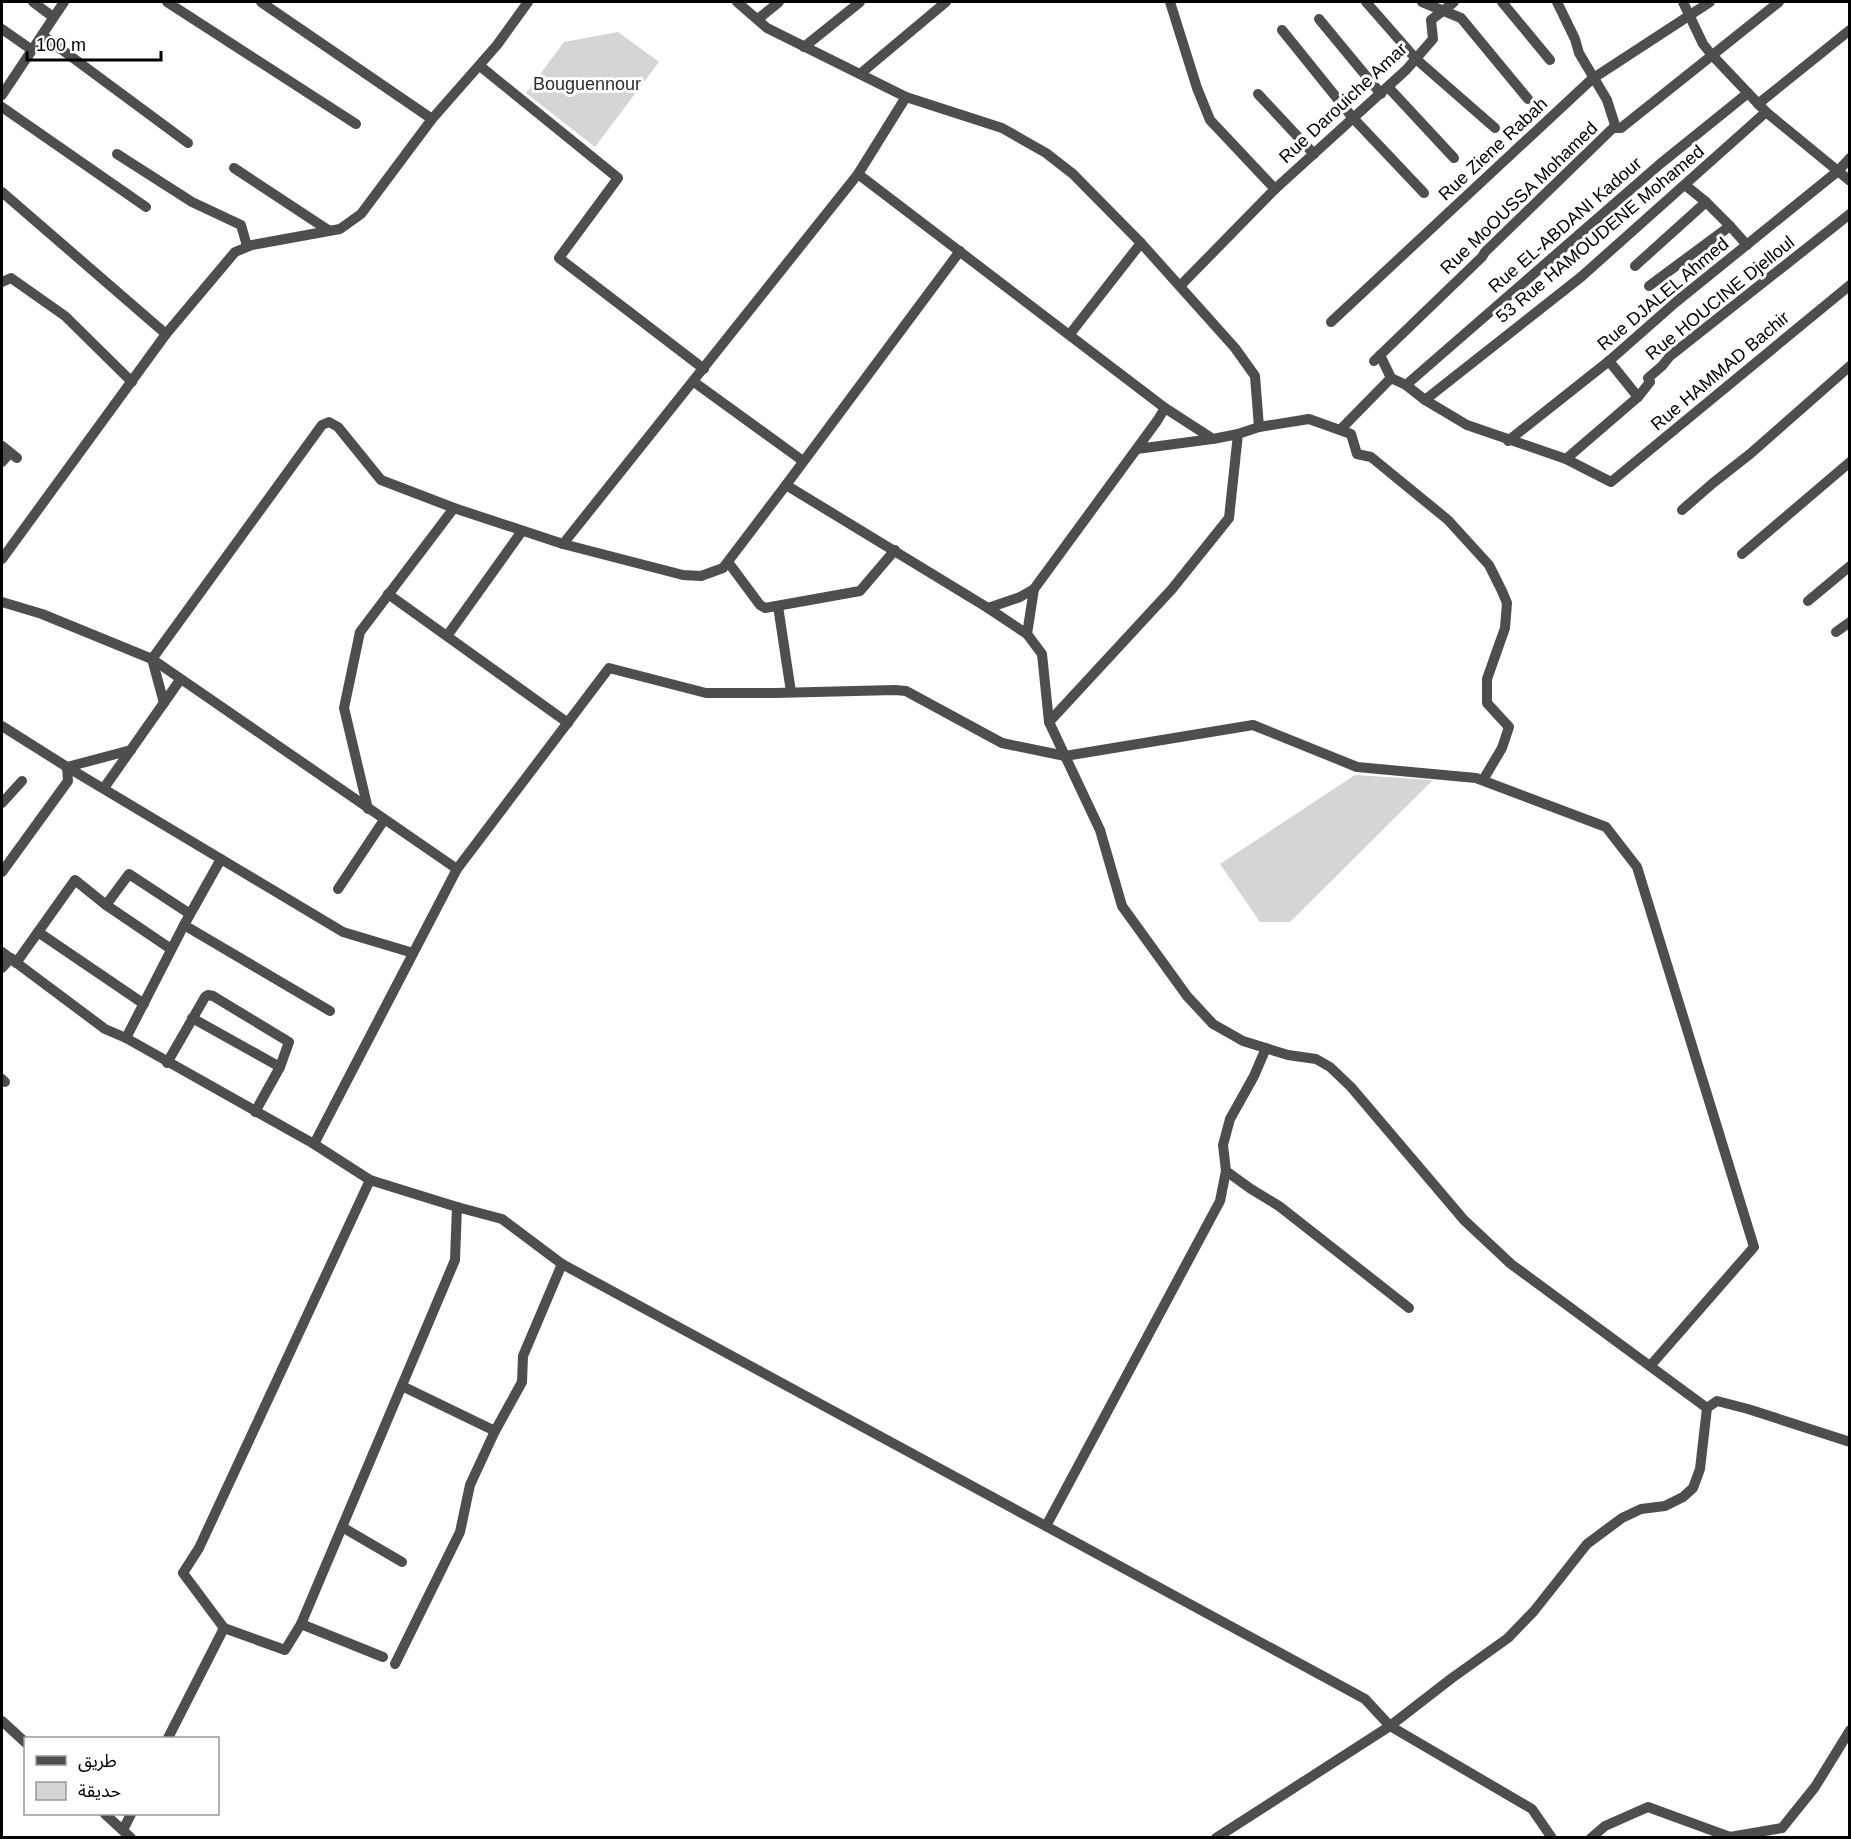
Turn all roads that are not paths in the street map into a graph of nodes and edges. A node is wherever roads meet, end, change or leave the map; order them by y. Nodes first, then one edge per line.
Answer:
1 (33, 2) edge
2 (64, 2) edge
3 (167, 2) edge
4 (261, 2) edge
5 (527, 2) edge
6 (737, 2) edge
7 (779, 2) edge
8 (860, 2) edge
9 (946, 2) edge
10 (1170, 2) edge
11 (1366, 2) edge
12 (1422, 2) edge
13 (1454, 2) edge
14 (1502, 2) edge
15 (1557, 2) edge
16 (1683, 2) edge
17 (1710, 2) edge
18 (1779, 2) edge
19 (1443, 11) junction
20 (1689, 14) junction
21 (53, 17) junction
22 (758, 19) junction
23 (1318, 19) dead end
24 (2, 29) edge
25 (1281, 30) dead end
26 (1850, 30) edge
27 (42, 35) junction
28 (804, 47) junction
29 (32, 50) junction
30 (1711, 54) junction
31 (1416, 60) junction
32 (1550, 60) dead end
33 (480, 66) junction
34 (860, 74) junction
35 (1594, 78) junction
36 (1385, 90) junction
37 (1748, 93) junction
38 (1258, 94) dead end
39 (2, 95) edge
40 (906, 97) junction
41 (1528, 99) dead end
42 (1758, 104) junction
43 (2, 107) edge
44 (1766, 112) junction
45 (1353, 118) junction
46 (432, 119) junction
47 (356, 124) dead end
48 (1615, 125) dead end
49 (1494, 128) dead end
50 (188, 143) dead end
51 (117, 154) dead end
52 (1314, 154) junction
53 (1850, 158) edge
54 (1454, 159) dead end
55 (234, 168) dead end
56 (1838, 171) junction
57 (858, 174) junction
58 (1850, 181) edge
59 (1685, 185) junction
60 (1275, 189) junction
61 (2, 192) edge
62 (1424, 193) dead end
63 (1706, 202) junction
64 (146, 207) dead end
65 (1850, 214) edge
66 (1730, 226) junction
67 (328, 230) junction
68 (1141, 243) junction
69 (1747, 245) junction
70 (247, 246) junction
71 (960, 250) junction
72 (1635, 266) dead end
73 (2, 282) edge
74 (1180, 285) junction
75 (1850, 285) edge
76 (1649, 286) dead end
77 (1331, 322) dead end
78 (166, 334) junction
79 (1070, 334) junction
80 (1609, 361) junction
81 (1850, 366) edge
82 (704, 369) junction
83 (1391, 378) junction
84 (132, 382) junction
85 (694, 382) junction
86 (1406, 385) junction
87 (1638, 397) junction
88 (1425, 400) junction
89 (1165, 408) junction
90 (1259, 427) junction
91 (1340, 430) junction
92 (1238, 434) junction
93 (1213, 439) junction
94 (1508, 441) junction
95 (1137, 449) junction
96 (9, 453) edge
97 (1566, 459) junction
98 (803, 461) junction
99 (2, 462) edge
100 (1850, 462) edge
101 (786, 485) junction
102 (454, 508) junction
103 (1682, 510) dead end
104 (522, 531) junction
105 (563, 544) junction
106 (895, 550) junction
107 (1742, 554) dead end
108 (2, 558) edge
109 (728, 562) junction
110 (1850, 566) edge
111 (1034, 589) junction
112 (388, 594) junction
113 (1808, 601) dead end
114 (2, 602) edge
115 (778, 606) junction
116 (988, 608) junction
117 (1850, 622) edge
118 (1836, 632) dead end
119 (1028, 634) junction
120 (447, 636) junction
121 (152, 659) junction
122 (180, 680) junction
123 (791, 692) junction
124 (164, 703) junction
125 (1049, 722) junction
126 (568, 723) junction
127 (2, 726) edge
128 (131, 750) junction
129 (1065, 756) junction
130 (67, 766) junction
131 (1483, 780) junction
132 (22, 781) dead end
133 (104, 788) junction
134 (6, 790) edge
135 (2, 803) edge
136 (368, 809) junction
137 (384, 820) junction
138 (221, 859) junction
139 (457, 869) junction
140 (2, 872) edge
141 (338, 889) dead end
142 (106, 905) junction
143 (190, 914) junction
144 (184, 925) junction
145 (38, 932) junction
146 (171, 949) junction
147 (413, 953) junction
148 (9, 958) edge
149 (2, 968) edge
150 (144, 1004) junction
151 (330, 1011) dead end
152 (192, 1018) junction
153 (126, 1038) junction
154 (1266, 1048) junction
155 (167, 1064) junction
156 (280, 1067) junction
157 (255, 1112) junction
158 (314, 1144) junction
159 (1226, 1171) junction
160 (370, 1180) junction
161 (457, 1207) junction
162 (562, 1264) junction
163 (1409, 1308) dead end
164 (1652, 1365) junction
165 (402, 1386) junction
166 (1707, 1408) junction
167 (495, 1431) junction
168 (1850, 1442) edge
169 (1046, 1526) junction
170 (342, 1527) junction
171 (402, 1562) dead end
172 (301, 1624) junction
173 (224, 1628) junction
174 (383, 1657) dead end
175 (395, 1664) dead end
176 (2, 1721) edge
177 (1390, 1726) junction
178 (1850, 1730) edge
179 (169, 1737) edge
180 (24, 1741) edge
181 (106, 1815) edge
182 (131, 1815) edge
183 (127, 1834) edge
184 (1216, 1838) edge
185 (1552, 1838) edge
186 (1591, 1838) edge

1 - 21 street
2 - 21 street
3 - 47 street
4 - 46 street
5 - 33 street
6 - 22 street
7 - 22 street
8 - 28 street
9 - 34 street
10 - 60 street
11 - 31 street
12 - 19 street
13 - 19 street, Rue Darouiche Amar
14 - 32 street
15 - 35 street
16 - 20 street
17 - 20 street, Rue Ziene Rabah
18 - 30 street, Rue MoOUSSA Mohamed
19 - 31 street, Rue Darouiche Amar
19 - 41 street
20 - 30 street
20 - 35 street, Rue Ziene Rabah
21 - 27 street
22 - 28 street
23 - 36 street
24 - 29 street
25 - 45 street
26 - 42 street
27 - 29 street
27 - 50 street
28 - 34 street
29 - 39 street
30 - 37 street
30 - 83 street, Rue MoOUSSA Mohamed
31 - 36 street, Rue Darouiche Amar
31 - 49 street
33 - 46 street
33 - 82 street
34 - 40 street
35 - 48 street
35 - 77 street, Rue Ziene Rabah
36 - 45 street, Rue Darouiche Amar
36 - 54 street
37 - 42 street
37 - 86 street, Rue EL-ABDANI Kadour
38 - 52 street
40 - 57 street
40 - 68 street
42 - 44 street
43 - 64 street
44 - 56 street
44 - 59 street, 53 Rue HAMOUDENE Mohamed
45 - 52 street, Rue Darouiche Amar
45 - 62 street
46 - 67 street
51 - 70 street
52 - 60 street, Rue Darouiche Amar
53 - 56 street, Rue DJALEL Ahmed
55 - 67 street
56 - 58 street
56 - 69 street, Rue DJALEL Ahmed
57 - 71 street
57 - 82 street
59 - 63 street
59 - 88 street, 53 Rue HAMOUDENE Mohamed
60 - 74 street, Rue Darouiche Amar
61 - 78 street
63 - 66 street
63 - 72 street
65 - 87 street, Rue HOUCINE Djelloul
66 - 69 street
66 - 76 street
67 - 70 street
68 - 74 street
68 - 79 street
69 - 80 street, Rue DJALEL Ahmed
70 - 78 street
71 - 79 street
71 - 98 street
73 - 84 street
74 - 90 street
75 - 97 street, Rue HAMMAD Bachir
78 - 84 street
79 - 89 street
80 - 87 street
80 - 94 street, Rue DJALEL Ahmed
81 - 103 street
82 - 85 street
83 - 86 street
83 - 91 street
84 - 108 street
85 - 98 street
85 - 105 street
86 - 88 street
87 - 97 street, Rue HOUCINE Djelloul
88 - 94 street
89 - 93 street
89 - 95 street
90 - 91 street
90 - 92 street
91 - 131 street
92 - 93 street
92 - 125 street
93 - 95 street
94 - 97 street
95 - 111 street
96 - 99 street
98 - 101 street
100 - 107 street
101 - 106 street
101 - 109 street
102 - 104 street
102 - 112 street
102 - 121 street
104 - 105 street
104 - 120 street
105 - 109 street
106 - 115 street
106 - 116 street
109 - 115 street
110 - 113 street
111 - 116 street
111 - 119 street
112 - 120 street
112 - 136 street
114 - 121 street
115 - 123 street
116 - 119 street
117 - 118 street
119 - 125 street
120 - 126 street
121 - 122 street
121 - 124 street
122 - 124 street
122 - 136 street
123 - 126 street
123 - 129 street
124 - 128 street
125 - 129 street
126 - 139 street
127 - 130 street
128 - 130 street
128 - 133 street
129 - 131 street
129 - 154 street
130 - 133 street
130 - 140 street
131 - 164 street
132 - 134 street
133 - 138 street
134 - 135 street
136 - 137 street
137 - 139 street
137 - 141 street
138 - 143 street
138 - 147 street
139 - 147 street
142 - 143 street
142 - 145 street
142 - 146 street
143 - 144 street
144 - 146 street
144 - 151 street
145 - 148 street
145 - 150 street
146 - 150 street
147 - 158 street
148 - 149 street
148 - 153 street
150 - 153 street
152 - 155 street
152 - 156 street
152 - 156 street
153 - 155 street
154 - 159 street
154 - 164 street
155 - 157 street
156 - 157 street
157 - 158 street
158 - 160 street
159 - 163 street
159 - 169 street
160 - 161 street
160 - 173 street
161 - 162 street
161 - 165 street
162 - 167 street
162 - 169 street
164 - 166 street
165 - 167 street
165 - 170 street
166 - 168 street
166 - 177 street
167 - 175 street
169 - 177 street
170 - 171 street
170 - 172 street
172 - 173 street
172 - 174 street
173 - 179 street
176 - 180 street
177 - 184 street
177 - 185 street
178 - 186 street
181 - 183 street
182 - 183 street

